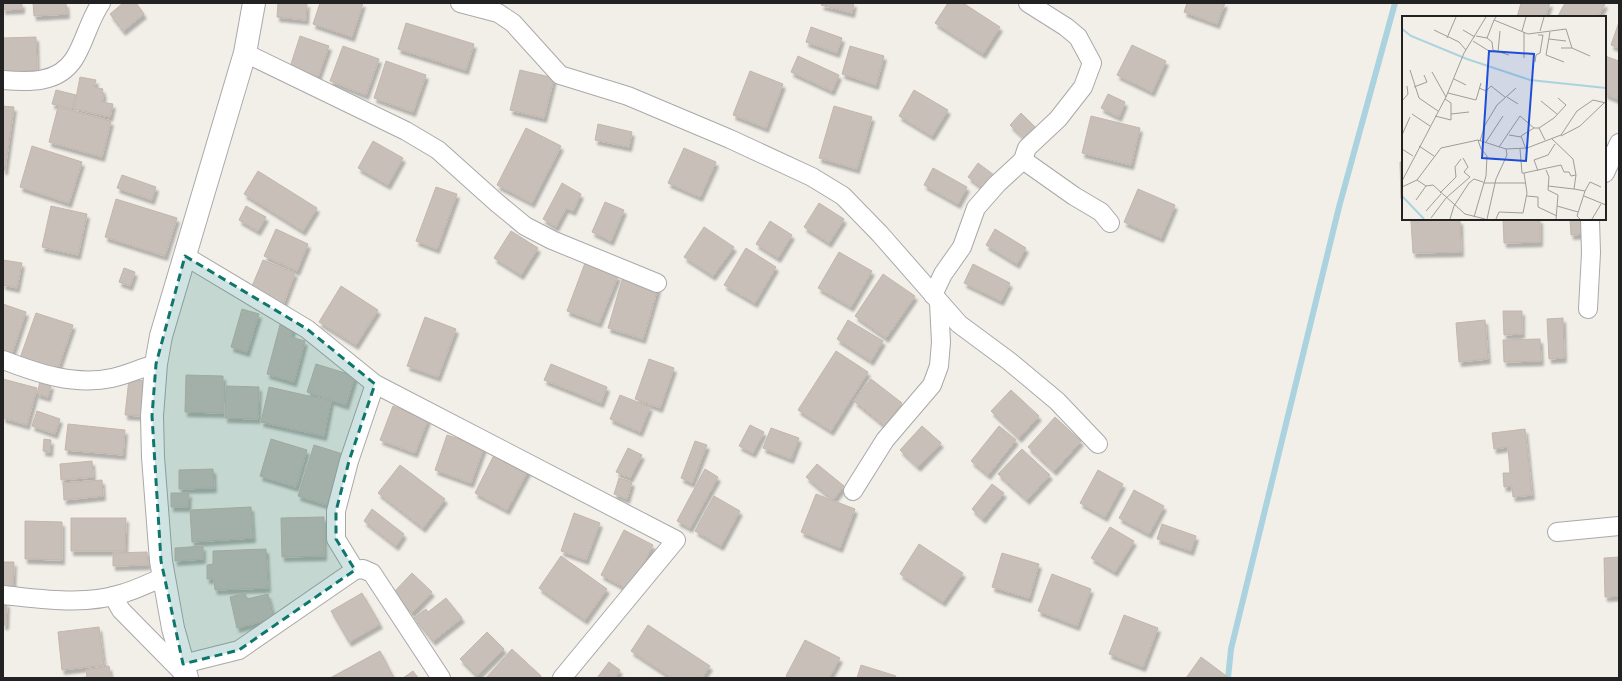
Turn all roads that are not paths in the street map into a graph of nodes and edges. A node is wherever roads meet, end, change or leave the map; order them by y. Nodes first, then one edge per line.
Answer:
1 (101, 3) edge
2 (254, 3) edge
3 (460, 3) edge
4 (1028, 3) edge
5 (245, 53) junction
6 (3, 80) edge
7 (1619, 143) edge
8 (1023, 160) junction
9 (1606, 172) edge
10 (1590, 220) edge
11 (1110, 223) dead end
12 (185, 256) junction
13 (657, 283) dead end
14 (936, 299) junction
15 (1588, 310) dead end
16 (3, 360) edge
17 (156, 364) junction
18 (375, 384) junction
19 (1098, 444) dead end
20 (853, 491) dead end
21 (1619, 526) edge
22 (1557, 532) dead end
23 (355, 570) junction
24 (164, 577) junction
25 (3, 594) edge
26 (113, 596) junction
27 (186, 673) edge
28 (441, 678) edge
29 (562, 678) edge

1 - 6 street
2 - 5 street
3 - 14 street
4 - 8 street
5 - 12 street
5 - 13 street
7 - 9 street
8 - 11 street
8 - 14 street
10 - 15 street
12 - 17 street
12 - 18 street
14 - 19 street
14 - 20 street
16 - 17 street
17 - 24 street
18 - 23 street
18 - 29 street
21 - 22 street
23 - 27 street
23 - 28 street
24 - 26 street
24 - 27 street
25 - 26 street
26 - 27 street

